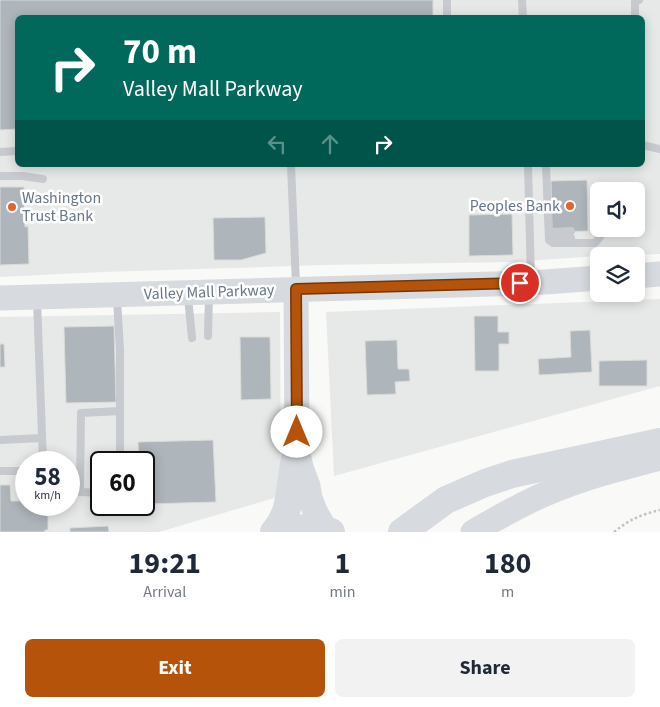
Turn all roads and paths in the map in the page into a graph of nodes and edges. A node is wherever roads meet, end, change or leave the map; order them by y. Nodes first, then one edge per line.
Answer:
1 (447, 0) edge
2 (522, 0) edge
3 (639, 0) edge
4 (447, 15) edge
5 (523, 15) edge
6 (635, 15) edge
7 (645, 146) edge
8 (660, 149) edge
9 (15, 151) edge
10 (0, 152) edge
11 (291, 167) edge
12 (528, 167) edge
13 (546, 167) edge
14 (0, 176) edge
15 (42, 179) dead end
16 (549, 233) junction
17 (571, 235) dead end
18 (596, 237) edge
19 (660, 274) edge
20 (645, 275) edge
21 (590, 279) edge
22 (531, 283) junction
23 (296, 289) junction
24 (198, 292) junction
25 (117, 294) junction
26 (37, 297) junction
27 (0, 298) edge
28 (0, 305) edge
29 (208, 336) dead end
30 (192, 338) dead end
31 (120, 411) junction
32 (42, 438) junction
33 (0, 440) edge
34 (660, 442) edge
35 (43, 451) edge
36 (120, 451) edge
37 (299, 458) junction
38 (660, 458) edge
39 (622, 467) junction
40 (0, 471) edge
41 (15, 471) edge
42 (660, 473) edge
43 (90, 492) edge
44 (660, 510) edge
45 (328, 530) edge
46 (274, 532) edge
47 (293, 532) edge
48 (402, 532) edge
49 (473, 532) edge
50 (502, 532) edge
51 (614, 532) edge

1 - 4 lane
2 - 5 lane
3 - 6 lane
7 - 8 lane
9 - 10 lane
11 - 23 lane
12 - 22 lane
13 - 16 lane
14 - 15 lane
16 - 17 lane
16 - 18 lane
19 - 20 main road
21 - 22 main road, Valley Mall Parkway
22 - 23 main road, Valley Mall Parkway
23 - 24 main road, Valley Mall Parkway
23 - 37 main road
24 - 25 main road, Valley Mall Parkway
24 - 29 lane
24 - 30 lane
25 - 26 main road, Valley Mall Parkway
25 - 31 lane
26 - 27 main road, Valley Mall Parkway
26 - 32 lane
27 - 28 lane
31 - 36 lane
31 - 43 lane
32 - 33 lane
32 - 35 lane
34 - 39 highway
37 - 45 main road
37 - 46 highway
37 - 47 main road
38 - 39 main road
39 - 42 main road
39 - 48 highway
39 - 49 main road
39 - 50 main road
40 - 41 lane
44 - 51 path
45 - 47 highway

